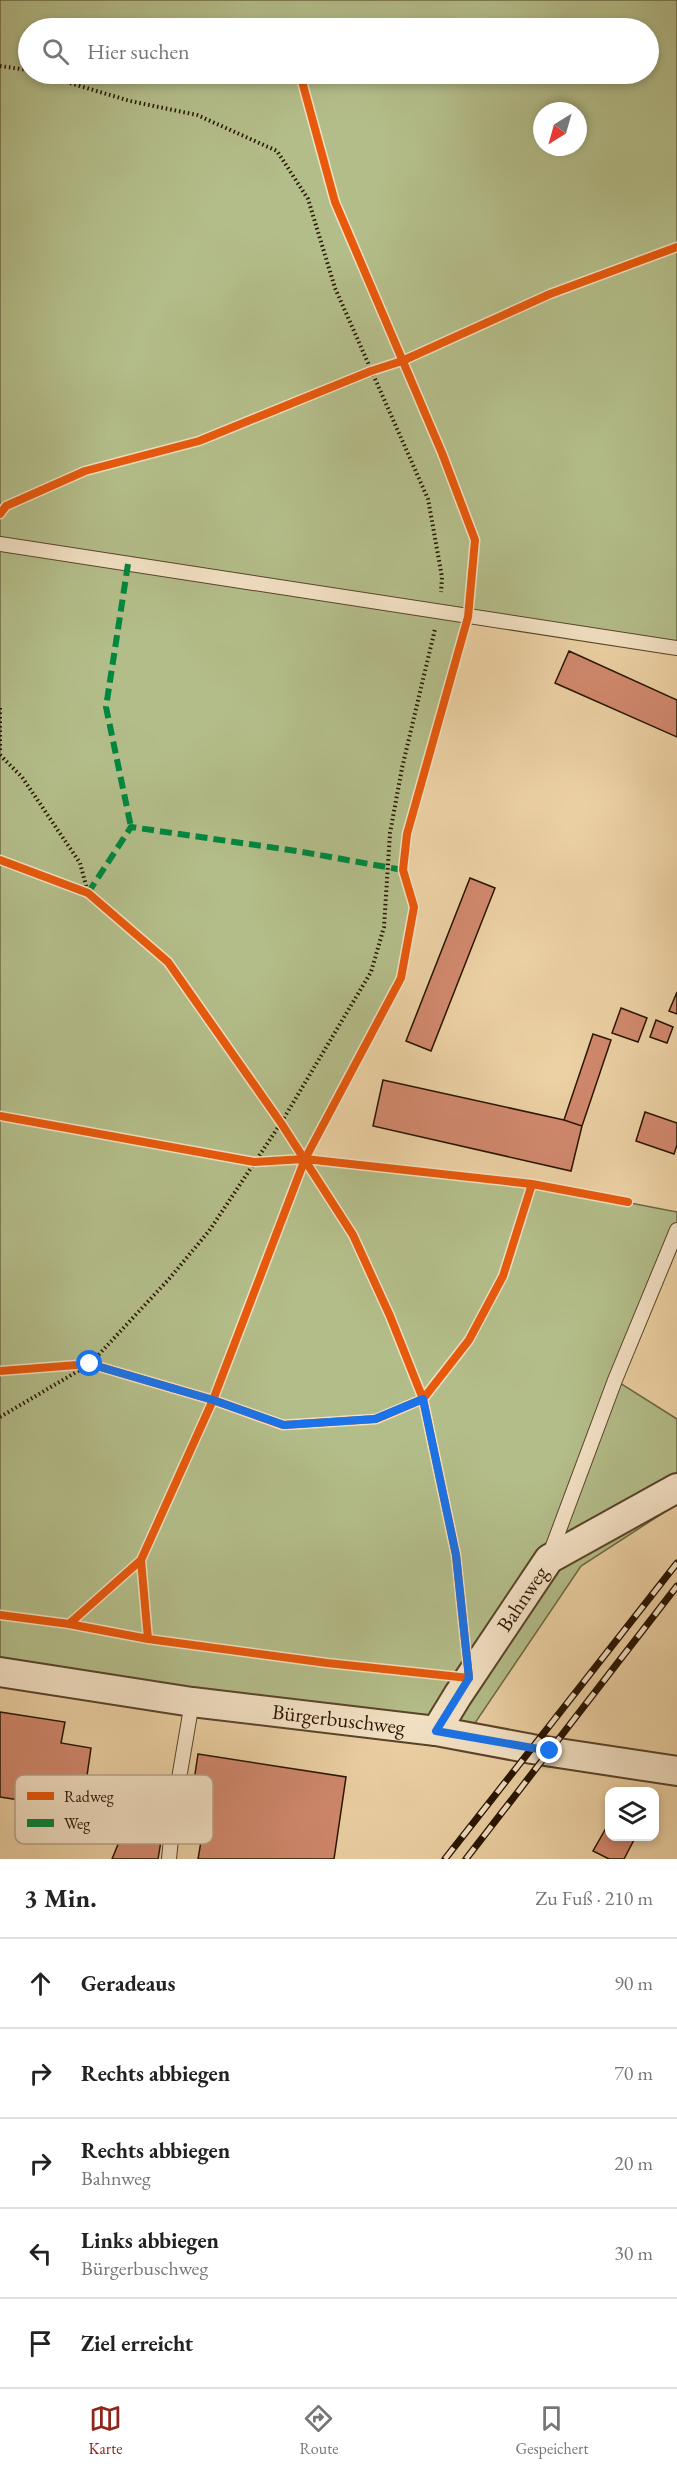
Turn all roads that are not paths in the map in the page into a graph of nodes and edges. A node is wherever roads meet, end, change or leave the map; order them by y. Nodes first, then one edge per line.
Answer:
1 (0, 544) edge
2 (677, 648) edge
3 (677, 1230) edge
4 (677, 1488) edge
5 (549, 1559) junction
6 (0, 1672) edge
7 (192, 1702) junction
8 (436, 1731) junction
9 (677, 1770) edge
10 (180, 1775) edge
11 (170, 1844) edge
12 (169, 1859) edge

1 - 2 lane
3 - 5 lane
4 - 5 street, Bahnweg
5 - 8 street, Bahnweg
6 - 7 street, Bürgerbuschweg
7 - 8 street, Bürgerbuschweg
7 - 10 lane
8 - 9 street, Bürgerbuschweg
11 - 12 lane

